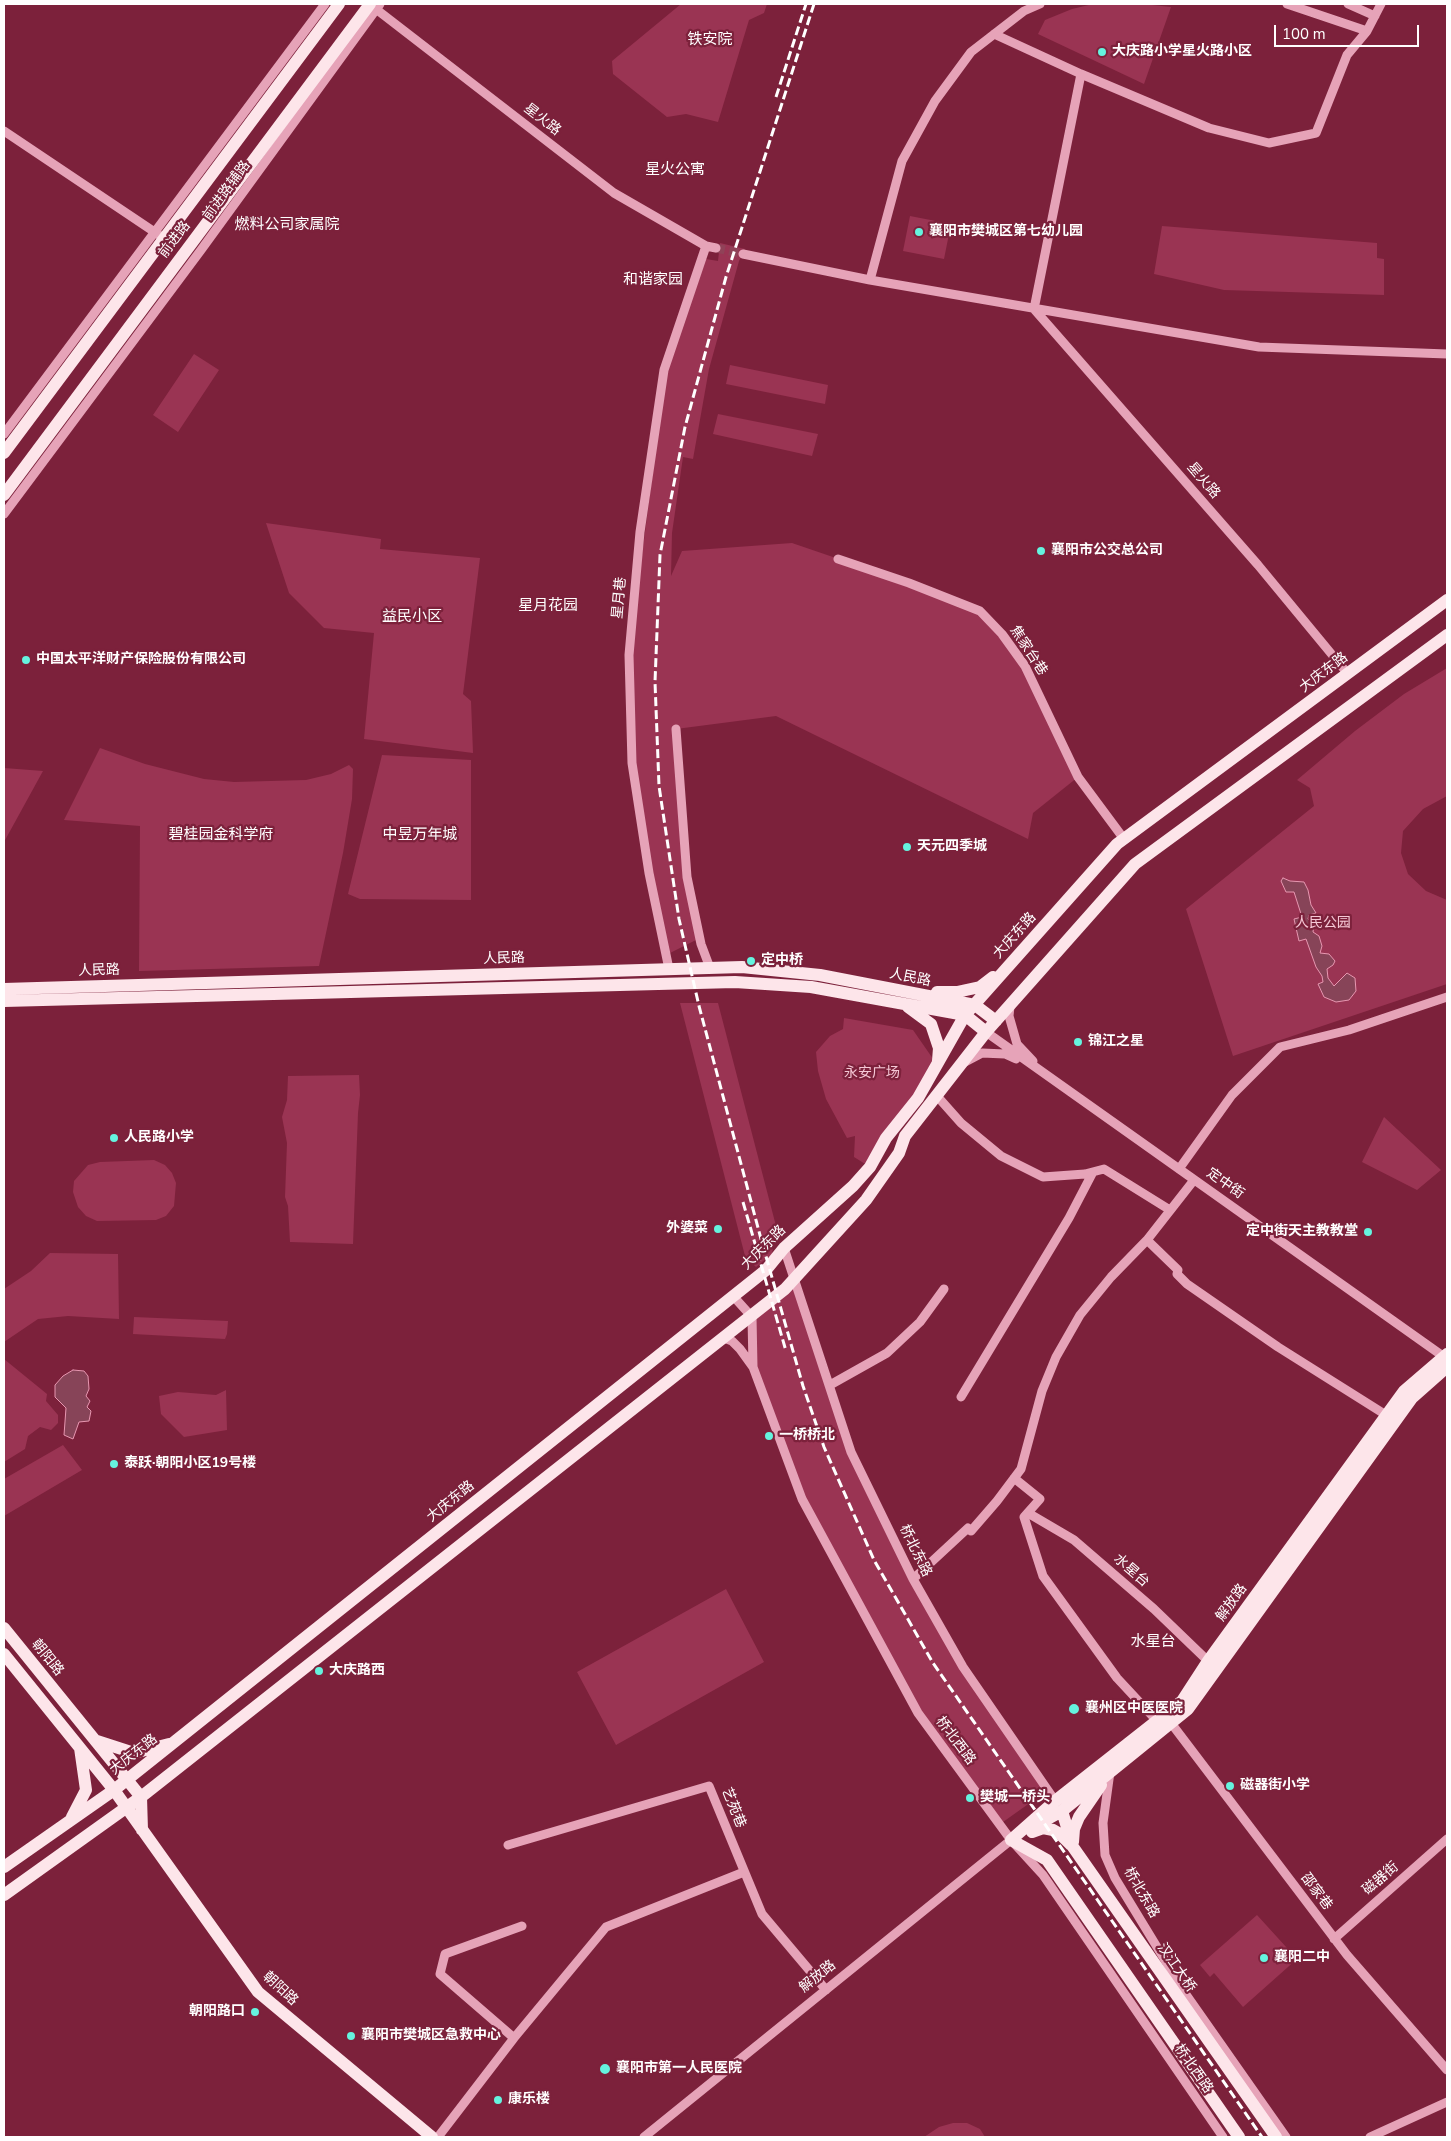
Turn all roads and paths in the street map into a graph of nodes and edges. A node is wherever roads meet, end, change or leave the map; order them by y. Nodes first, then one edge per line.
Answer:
1 (325, 4) edge
2 (339, 4) edge
3 (1040, 4) edge
4 (1287, 4) edge
5 (1348, 4) edge
6 (1381, 4) edge
7 (373, 5) edge
8 (1375, 16) junction
9 (319, 30) junction
10 (1367, 32) junction
11 (994, 34) junction
12 (1081, 74) junction
13 (4, 131) edge
14 (159, 235) junction
15 (706, 246) junction
16 (716, 248) tunnel mouth
17 (744, 254) tunnel mouth
18 (870, 280) junction
19 (1034, 308) junction
20 (1447, 354) edge
21 (4, 434) edge
22 (4, 453) edge
23 (4, 495) edge
24 (4, 514) edge
25 (838, 559) dead end
26 (1447, 600) edge
27 (1447, 635) edge
28 (1348, 674) junction
29 (676, 729) dead end
30 (1124, 839) junction
31 (1011, 964) junction
32 (710, 968) junction
33 (669, 969) junction
34 (4, 989) edge
35 (911, 993) junction
36 (1447, 997) edge
37 (4, 1001) edge
38 (1011, 1004) junction
39 (975, 1005) junction
40 (906, 1006) junction
41 (966, 1015) junction
42 (996, 1021) junction
43 (986, 1032) junction
44 (962, 1064) junction
45 (938, 1066) junction
46 (1047, 1075) junction
47 (937, 1096) junction
48 (1179, 1169) junction
49 (1093, 1172) junction
50 (1194, 1180) junction
51 (1170, 1210) junction
52 (1147, 1240) junction
53 (784, 1248) junction
54 (794, 1278) junction
55 (944, 1289) dead end
56 (734, 1297) junction
57 (752, 1317) junction
58 (724, 1338) junction
59 (1447, 1359) edge
60 (753, 1367) junction
61 (830, 1385) junction
62 (961, 1397) dead end
63 (1386, 1415) junction
64 (1014, 1478) junction
65 (1028, 1513) junction
66 (913, 1579) junction
67 (4, 1628) edge
68 (4, 1654) edge
69 (1208, 1661) junction
70 (1157, 1721) junction
71 (1171, 1723) junction
72 (96, 1741) junction
73 (174, 1742) junction
74 (80, 1748) junction
75 (1110, 1772) junction
76 (128, 1779) junction
77 (114, 1790) junction
78 (141, 1797) junction
79 (1058, 1806) junction
80 (126, 1808) junction
81 (71, 1820) junction
82 (142, 1830) junction
83 (1011, 1840) junction
84 (1447, 1840) edge
85 (508, 1845) dead end
86 (1073, 1847) junction
87 (4, 1867) edge
88 (744, 1872) junction
89 (4, 1895) edge
90 (522, 1926) dead end
91 (1334, 1938) junction
92 (826, 1990) junction
93 (514, 2038) junction
94 (1447, 2070) edge
95 (1447, 2102) edge
96 (432, 2137) edge
97 (438, 2137) edge
98 (644, 2137) edge
99 (1223, 2137) edge
100 (1239, 2137) edge
101 (1276, 2137) edge
102 (1286, 2137) edge
103 (1370, 2137) edge

1 - 9 main road
1 - 14 street
2 - 9 main road, 前进路
3 - 11 street
4 - 10 street
5 - 8 street
6 - 8 street
7 - 15 street, 星火路
7 - 23 main road, 前进路
7 - 24 street, 前进路辅路
8 - 10 street
9 - 14 main road, 前进路
10 - 12 street
11 - 12 street
11 - 18 street
12 - 19 street
13 - 14 street
14 - 21 street
14 - 22 main road, 前进路
15 - 16 street
15 - 33 street, 星月巷
17 - 18 street
18 - 19 street
19 - 20 street
19 - 28 street, 星火路
25 - 30 street, 焦家台巷
26 - 28 main road, 大庆东路
27 - 38 main road
28 - 30 main road, 大庆东路
29 - 32 street
30 - 31 main road, 大庆东路
31 - 35 main road
31 - 39 main road, 大庆东路
32 - 33 main road, 人民路
32 - 35 main road, 人民路
33 - 34 main road, 人民路
35 - 39 main road, 人民路
36 - 48 street
37 - 40 main road, 人民路
38 - 42 main road
38 - 46 street
39 - 41 main road, 大庆东路
39 - 42 main road, 人民路
40 - 41 main road, 人民路
40 - 45 main road
41 - 43 main road
41 - 45 main road, 大庆东路
42 - 43 main road
43 - 44 main road
43 - 46 street, 定中街
44 - 46 street
44 - 47 main road
45 - 53 main road, 大庆东路
46 - 48 street, 定中街
47 - 49 street
47 - 54 main road
48 - 50 street, 定中街
49 - 51 street
49 - 62 street
50 - 51 street
50 - 59 street, 定中街
51 - 52 street
52 - 63 street
52 - 64 street
53 - 54 street, 桥北东路
53 - 56 main road, 大庆东路
54 - 57 main road
54 - 61 street, 桥北东路
55 - 61 street
56 - 57 street
56 - 73 main road, 大庆东路
57 - 58 main road
57 - 60 street, 桥北西路
58 - 60 street
58 - 78 main road
59 - 63 main road, 解放路
59 - 71 main road, 解放路
60 - 83 street, 桥北西路
61 - 66 street, 桥北东路
63 - 69 main road, 解放路
64 - 65 street
64 - 66 street
65 - 69 street, 水星台
65 - 70 street
66 - 79 street, 桥北东路
67 - 72 main road, 朝阳路
68 - 74 main road, 朝阳路
69 - 70 main road, 解放路
70 - 79 main road, 解放路
71 - 75 main road, 解放路
71 - 91 street, 邵家巷
72 - 73 main road
72 - 76 main road, 朝阳路
73 - 76 main road, 大庆东路
74 - 77 main road, 朝阳路
74 - 81 main road
75 - 79 main road, 解放路
75 - 86 main road
75 - 102 street, 桥北东路
76 - 77 main road, 大庆东路
76 - 78 main road, 朝阳路
77 - 80 main road, 朝阳路
77 - 81 main road, 大庆东路
78 - 80 main road
78 - 82 main road
79 - 83 main road, 解放路
79 - 86 main road, 汉江大桥
80 - 82 main road, 朝阳路
80 - 89 main road
81 - 87 main road, 大庆东路
82 - 96 main road, 朝阳路
83 - 86 main road
83 - 92 street, 解放路
83 - 99 street, 桥北西路
83 - 100 main road
84 - 91 street, 磁器街
85 - 88 street, 艺苑巷
86 - 101 main road, 汉江大桥
88 - 92 street, 艺苑巷
88 - 93 street
90 - 93 street
91 - 94 street, 邵家巷
92 - 98 street, 解放路
93 - 97 street
95 - 103 street

